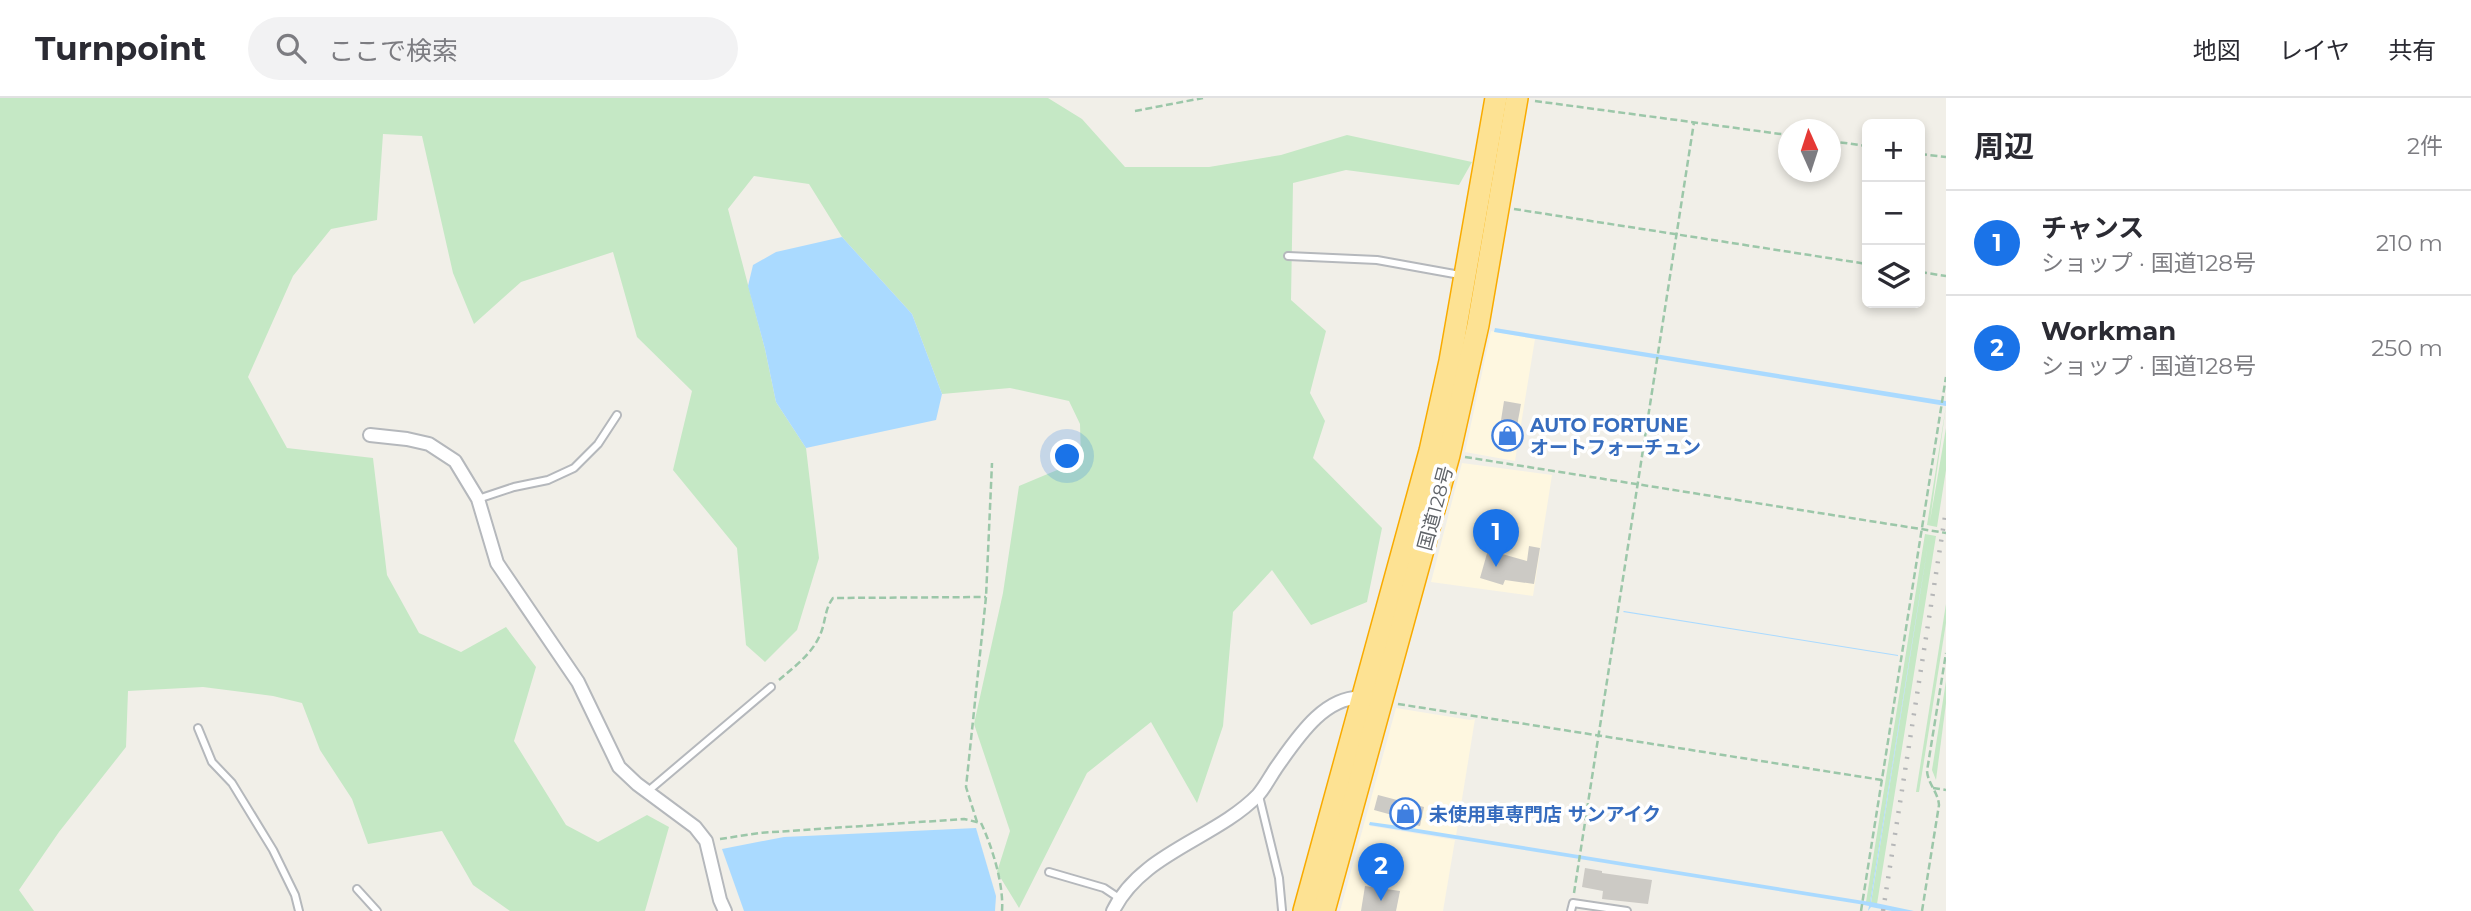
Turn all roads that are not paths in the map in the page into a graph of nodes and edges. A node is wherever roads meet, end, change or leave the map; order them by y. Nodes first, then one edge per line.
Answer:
1 (1496, 98) edge
2 (1517, 98) edge
3 (1288, 256) dead end
4 (1476, 279) junction
5 (617, 415) dead end
6 (369, 435) dead end
7 (478, 499) junction
8 (771, 687) road end
9 (1373, 699) junction
10 (198, 728) dead end
11 (647, 792) junction
12 (1258, 794) junction
13 (1049, 873) dead end
14 (357, 889) dead end
15 (1119, 898) junction
16 (1572, 907) edge
17 (1282, 910) edge
18 (299, 911) edge
19 (377, 911) edge
20 (725, 911) edge
21 (1113, 911) edge
22 (1304, 911) edge
23 (1324, 911) edge
24 (1627, 911) edge

1 - 4 highway, 国道128号
2 - 4 highway, 国道128号
3 - 4 lane
4 - 9 highway, 国道128号
4 - 9 highway, 国道128号
5 - 7 lane
6 - 7 street
7 - 11 street
8 - 11 lane
9 - 12 street
9 - 22 highway, 国道128号
9 - 23 highway, 国道128号
10 - 18 lane
11 - 20 street
12 - 15 street
12 - 17 lane
13 - 15 lane
14 - 19 lane
15 - 21 street
16 - 24 lane

